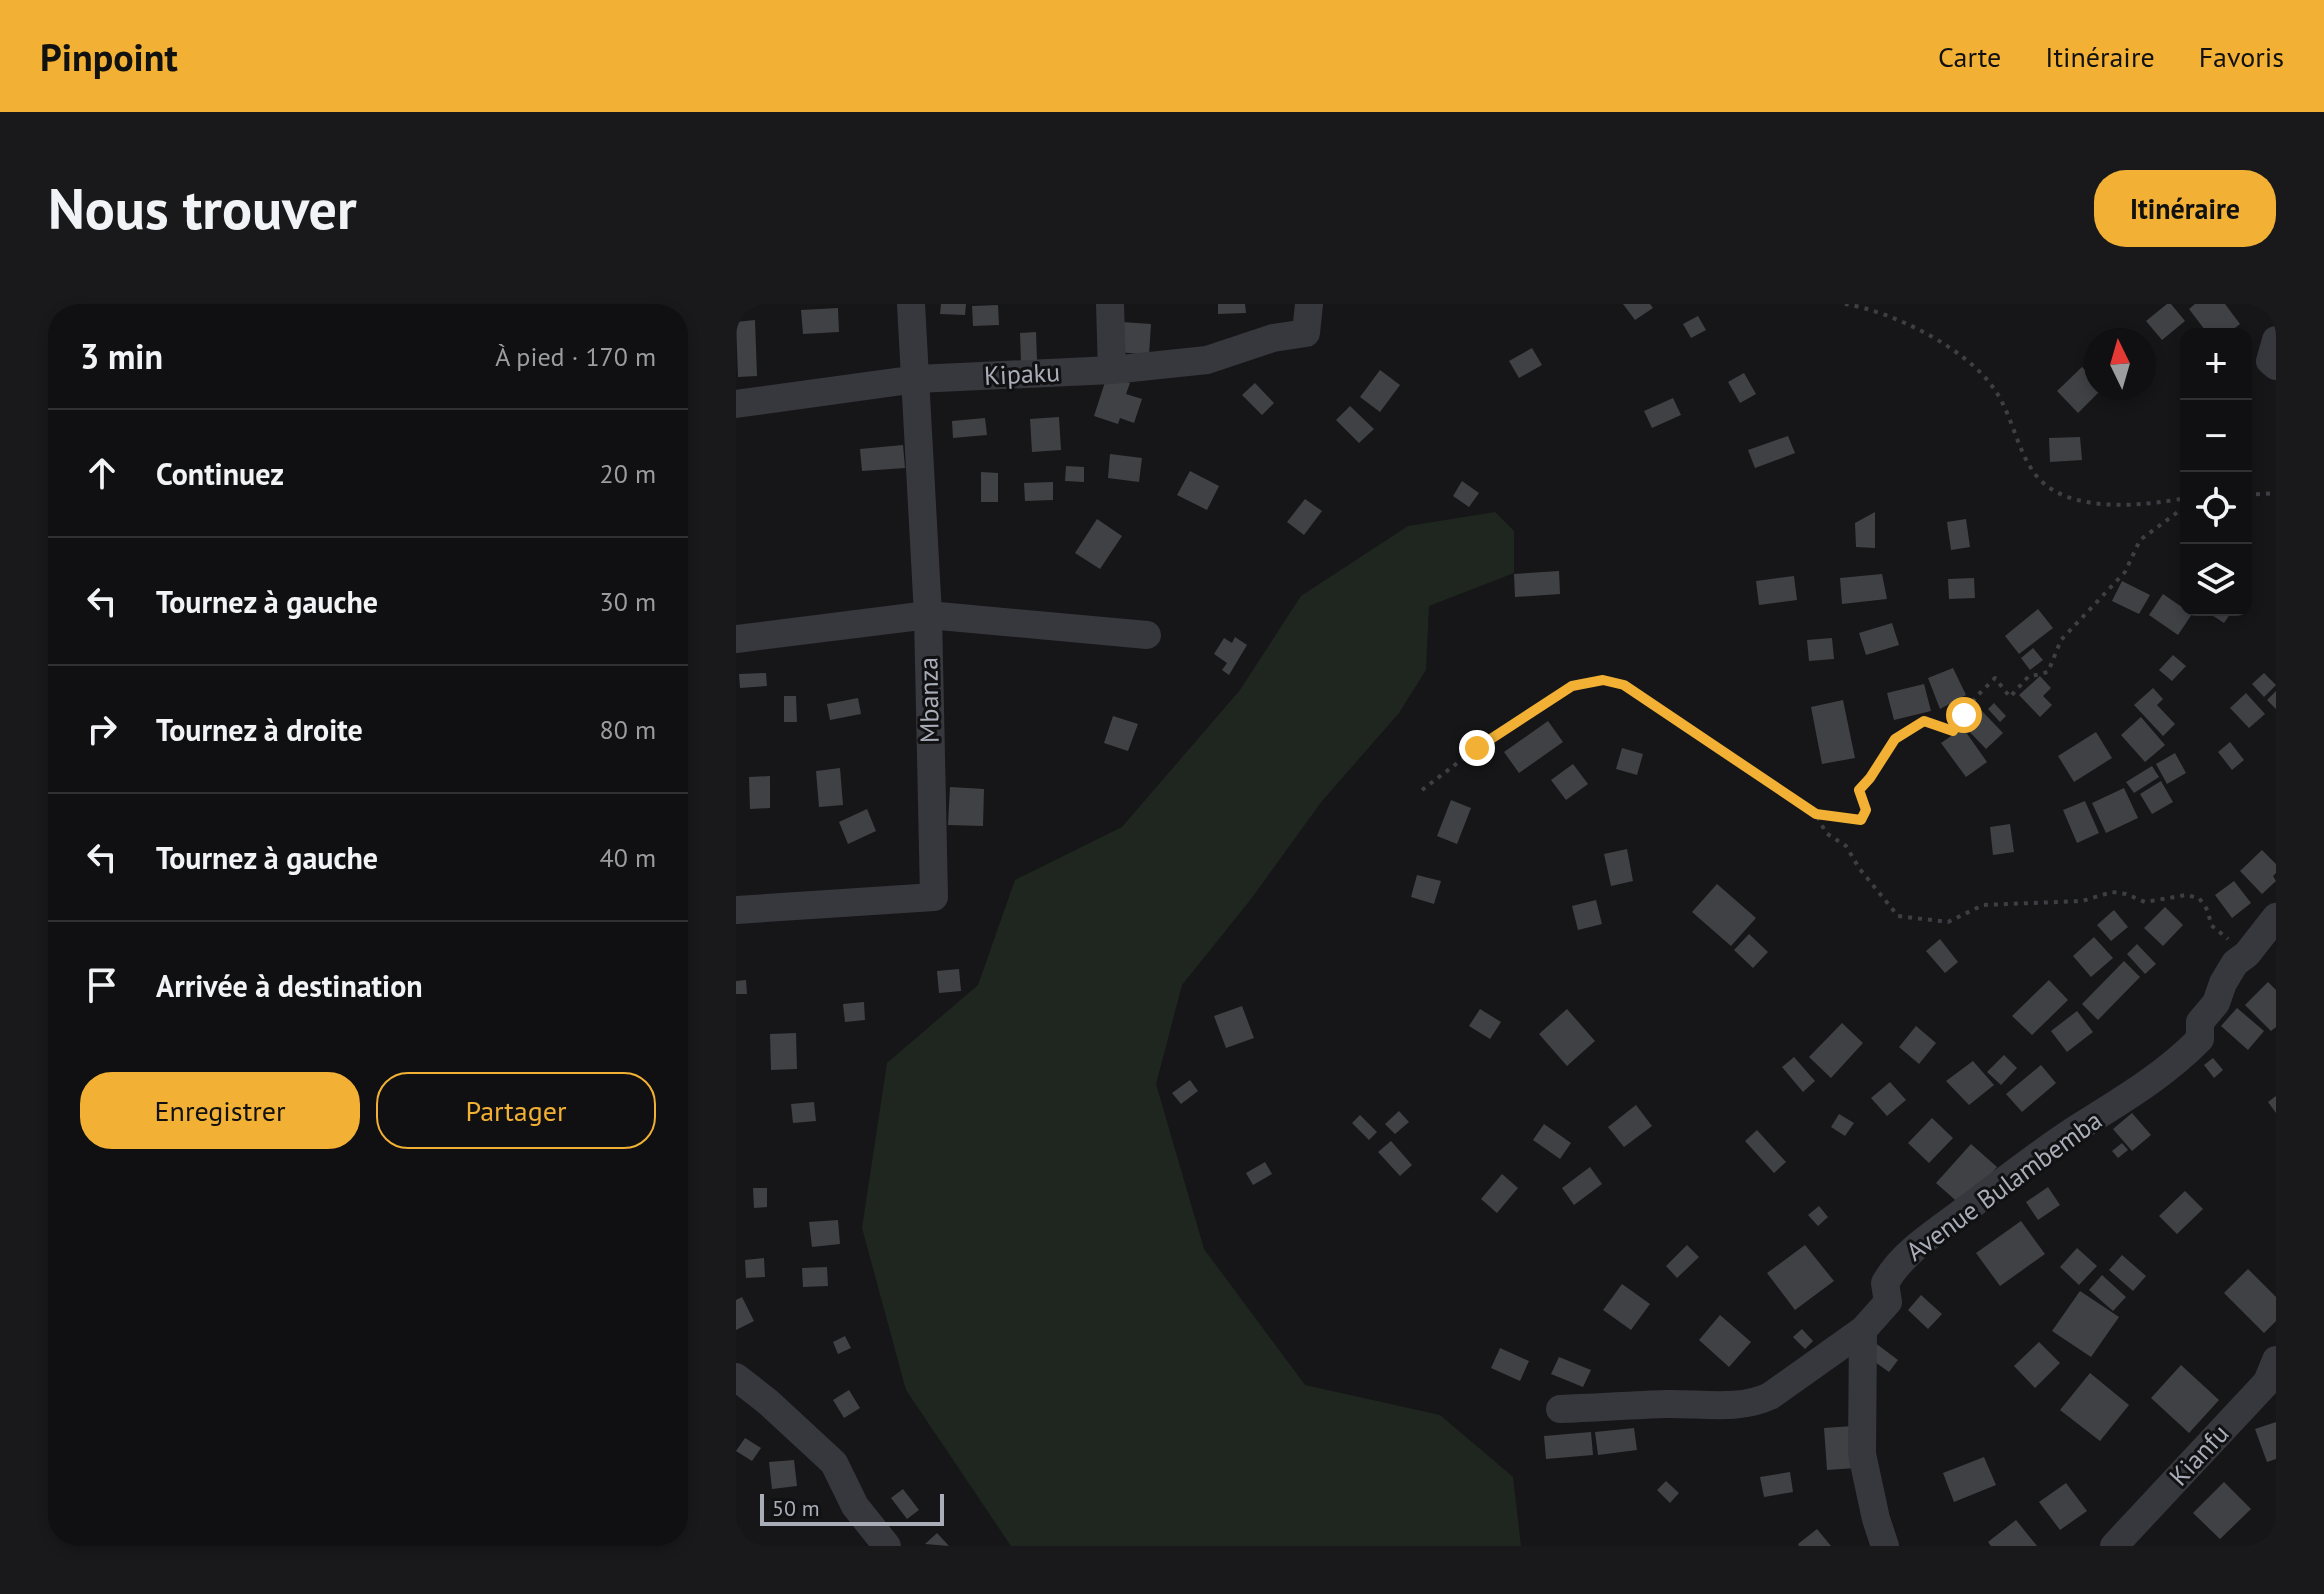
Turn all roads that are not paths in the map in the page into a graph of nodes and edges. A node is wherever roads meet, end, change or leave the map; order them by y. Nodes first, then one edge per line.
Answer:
1 (911, 304) edge
2 (1110, 304) edge
3 (1309, 304) edge
4 (2276, 340) edge
5 (2276, 366) edge
6 (1112, 370) junction
7 (917, 379) junction
8 (736, 404) edge
9 (928, 615) junction
10 (1147, 635) dead end
11 (736, 639) edge
12 (736, 910) edge
13 (2276, 917) edge
14 (1863, 1330) junction
15 (736, 1377) edge
16 (2273, 1378) edge
17 (1560, 1409) dead end
18 (887, 1546) edge
19 (1885, 1546) edge
20 (2114, 1546) edge

1 - 7 street, Mbanza
2 - 6 street
3 - 6 street, Kipaku
4 - 5 street
6 - 7 street, Kipaku
7 - 8 street, Kipaku
7 - 9 street, Mbanza
9 - 10 street
9 - 11 street
9 - 12 street, Mbanza
13 - 14 street, Avenue Bulambemba
14 - 17 street, Avenue Bulambemba
14 - 19 street
15 - 18 street
16 - 20 street, Kianfu

